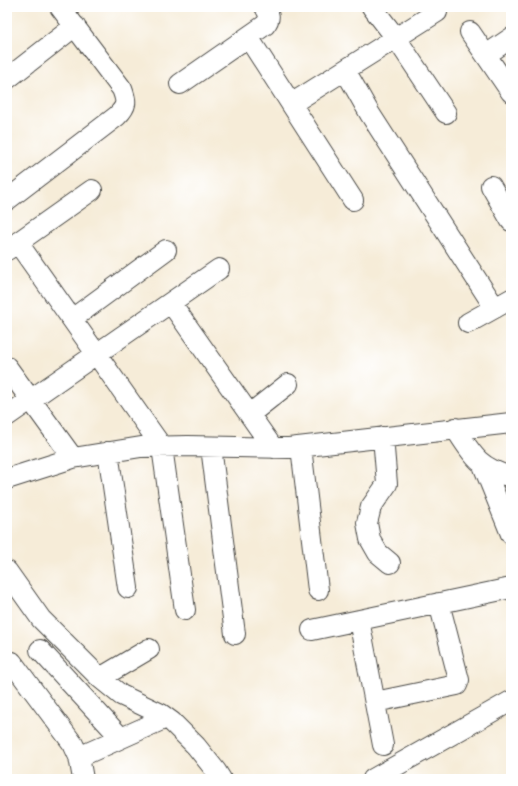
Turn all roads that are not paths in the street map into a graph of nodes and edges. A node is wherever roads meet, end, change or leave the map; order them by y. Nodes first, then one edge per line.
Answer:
1 (60, 7) edge
2 (264, 7) edge
3 (372, 7) edge
4 (438, 12) dead end
5 (75, 26) junction
6 (470, 32) dead end
7 (248, 37) junction
8 (396, 38) junction
9 (511, 38) edge
10 (486, 55) junction
11 (345, 70) junction
12 (7, 79) edge
13 (180, 84) dead end
14 (511, 92) edge
15 (291, 104) junction
16 (446, 113) dead end
17 (491, 186) dead end
18 (92, 190) dead end
19 (7, 200) edge
20 (353, 200) dead end
21 (511, 222) edge
22 (12, 246) edge
23 (166, 250) dead end
24 (219, 269) dead end
25 (171, 303) junction
26 (503, 304) edge
27 (72, 319) junction
28 (468, 324) dead end
29 (97, 354) junction
30 (7, 367) edge
31 (288, 384) dead end
32 (31, 400) junction
33 (250, 414) junction
34 (7, 416) edge
35 (511, 423) edge
36 (455, 428) junction
37 (383, 437) junction
38 (211, 446) junction
39 (301, 446) junction
40 (162, 447) junction
41 (273, 448) junction
42 (108, 452) junction
43 (73, 458) junction
44 (482, 464) junction
45 (511, 477) edge
46 (7, 480) edge
47 (511, 534) edge
48 (390, 563) dead end
49 (7, 571) edge
50 (128, 588) dead end
51 (511, 588) edge
52 (318, 590) dead end
53 (439, 603) junction
54 (185, 610) dead end
55 (358, 620) junction
56 (312, 630) dead end
57 (235, 634) dead end
58 (62, 640) junction
59 (150, 649) dead end
60 (40, 650) junction
61 (10, 663) edge
62 (100, 678) junction
63 (511, 701) edge
64 (375, 702) junction
65 (166, 718) junction
66 (121, 738) junction
67 (383, 745) dead end
68 (79, 757) junction
69 (83, 779) edge
70 (221, 779) edge
71 (373, 779) edge

1 - 5 street
2 - 7 street
3 - 8 street
4 - 8 street
5 - 12 street
5 - 19 street
6 - 10 street
7 - 13 street
7 - 15 street
8 - 11 street
8 - 16 street
9 - 10 street
10 - 14 street
11 - 15 street
11 - 26 street
15 - 20 street
17 - 21 street
18 - 22 street
22 - 27 street
23 - 27 street
24 - 25 street
25 - 29 street
25 - 33 street
26 - 28 street
27 - 29 street
29 - 32 street
29 - 40 street
30 - 32 street
31 - 33 street
32 - 34 street
32 - 43 street
33 - 41 street
35 - 36 street
36 - 37 street
36 - 44 street
37 - 39 street
37 - 48 street
38 - 40 street
38 - 41 street
38 - 57 street
39 - 41 street
39 - 52 street
40 - 42 street
40 - 54 street
42 - 43 street
42 - 50 street
43 - 46 street
44 - 45 street
44 - 47 street
49 - 58 street
51 - 53 street
53 - 55 street
53 - 64 street
55 - 56 street
55 - 64 street
58 - 60 street
58 - 62 street
59 - 62 street
60 - 61 street
60 - 66 street
61 - 68 street
62 - 65 street
63 - 71 street
64 - 67 street
65 - 66 street
65 - 70 street
66 - 68 street
68 - 69 street

